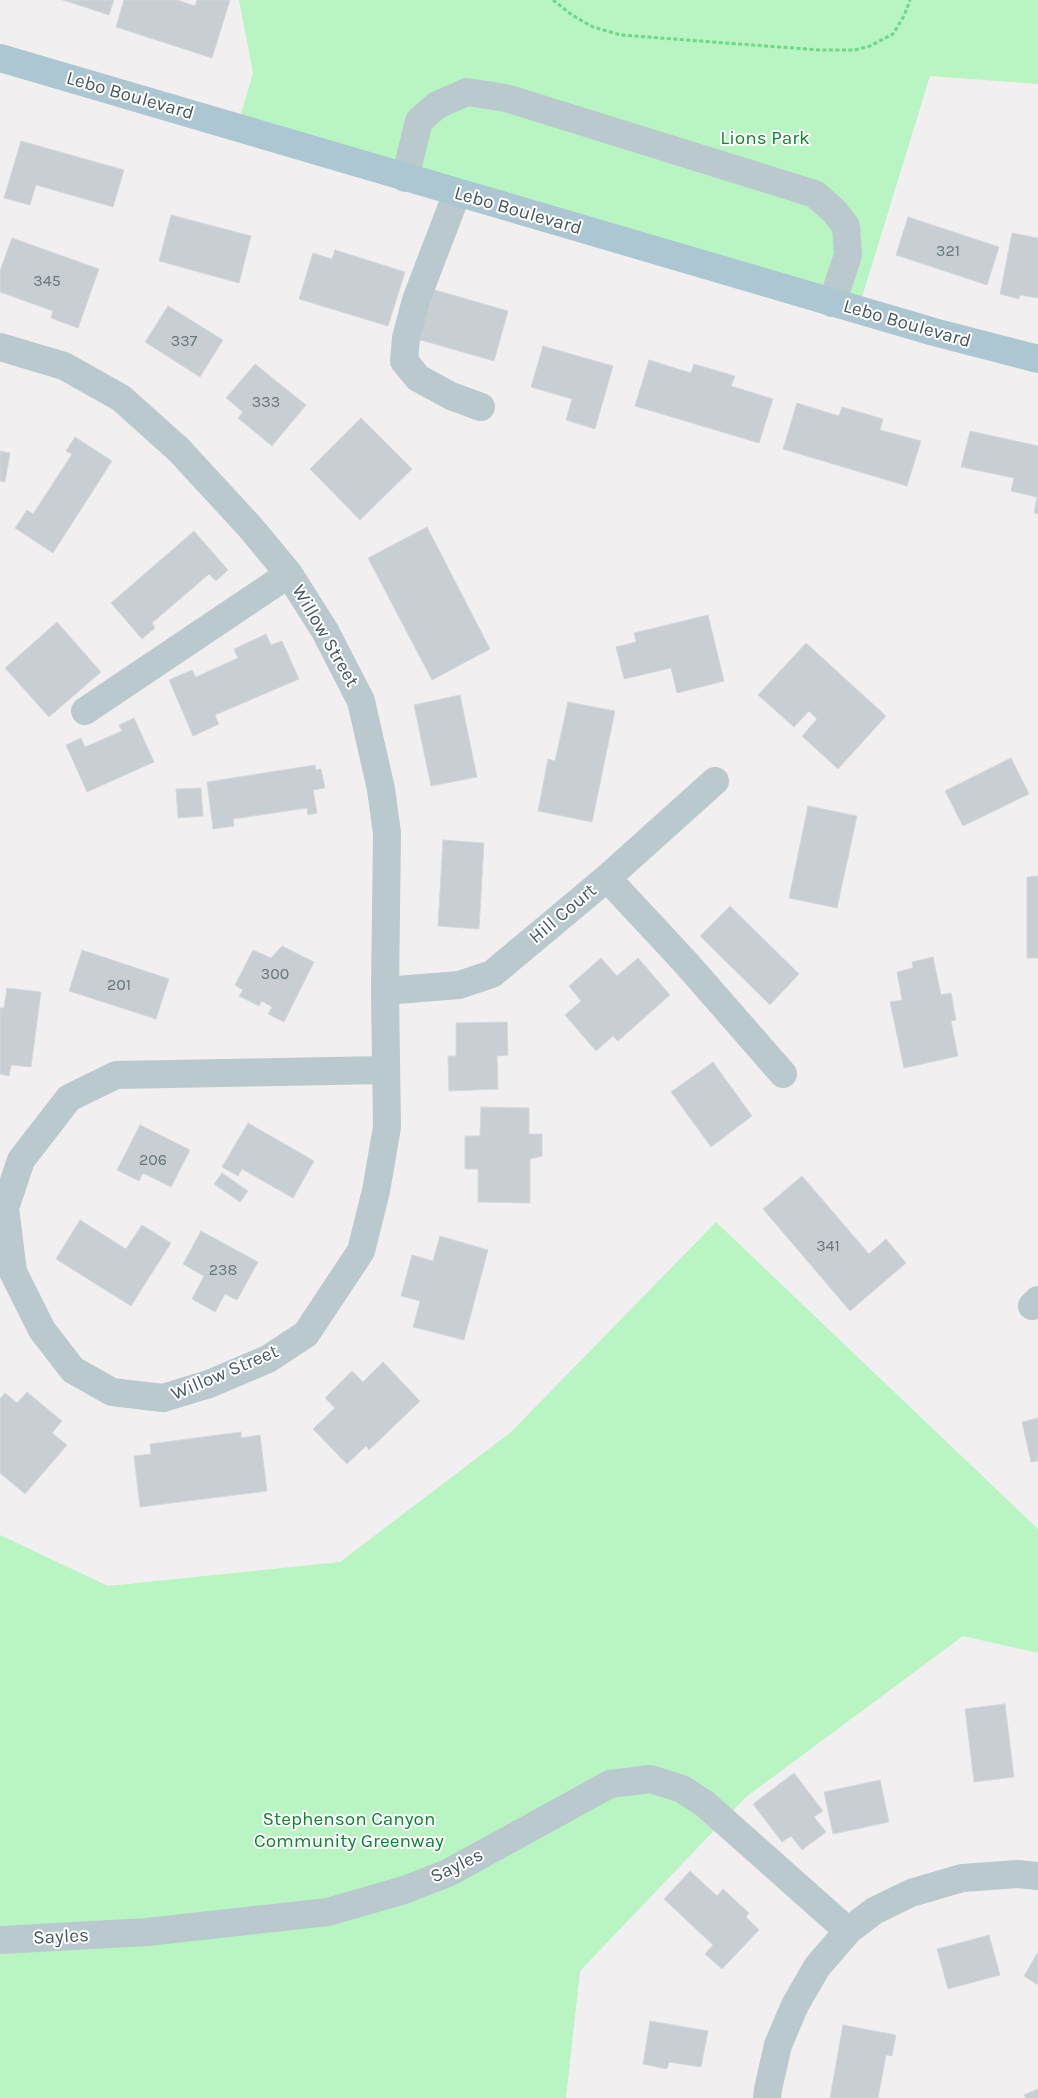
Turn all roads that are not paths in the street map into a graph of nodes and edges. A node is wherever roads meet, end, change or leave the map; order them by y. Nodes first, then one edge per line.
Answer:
1 (0, 58) edge
2 (406, 178) junction
3 (457, 193) junction
4 (832, 302) junction
5 (0, 347) edge
6 (1038, 359) edge
7 (481, 407) dead end
8 (289, 574) junction
9 (84, 711) dead end
10 (715, 781) dead end
11 (607, 878) junction
12 (385, 990) junction
13 (385, 1070) junction
14 (783, 1074) dead end
15 (1038, 1876) edge
16 (848, 1931) junction
17 (0, 1940) edge
18 (767, 2098) edge

1 - 2 main road, Lebo Boulevard
2 - 3 main road, Lebo Boulevard
2 - 4 street
3 - 4 main road, Lebo Boulevard
3 - 7 street
4 - 6 main road, Lebo Boulevard
5 - 8 street, Willow Street
8 - 9 street
8 - 12 street, Willow Street
10 - 11 street, Hill Court
11 - 12 street, Hill Court
11 - 14 street
12 - 13 street, Willow Street
13 - 13 street, Willow Street
15 - 16 street
16 - 17 street, Sayles
16 - 18 street

